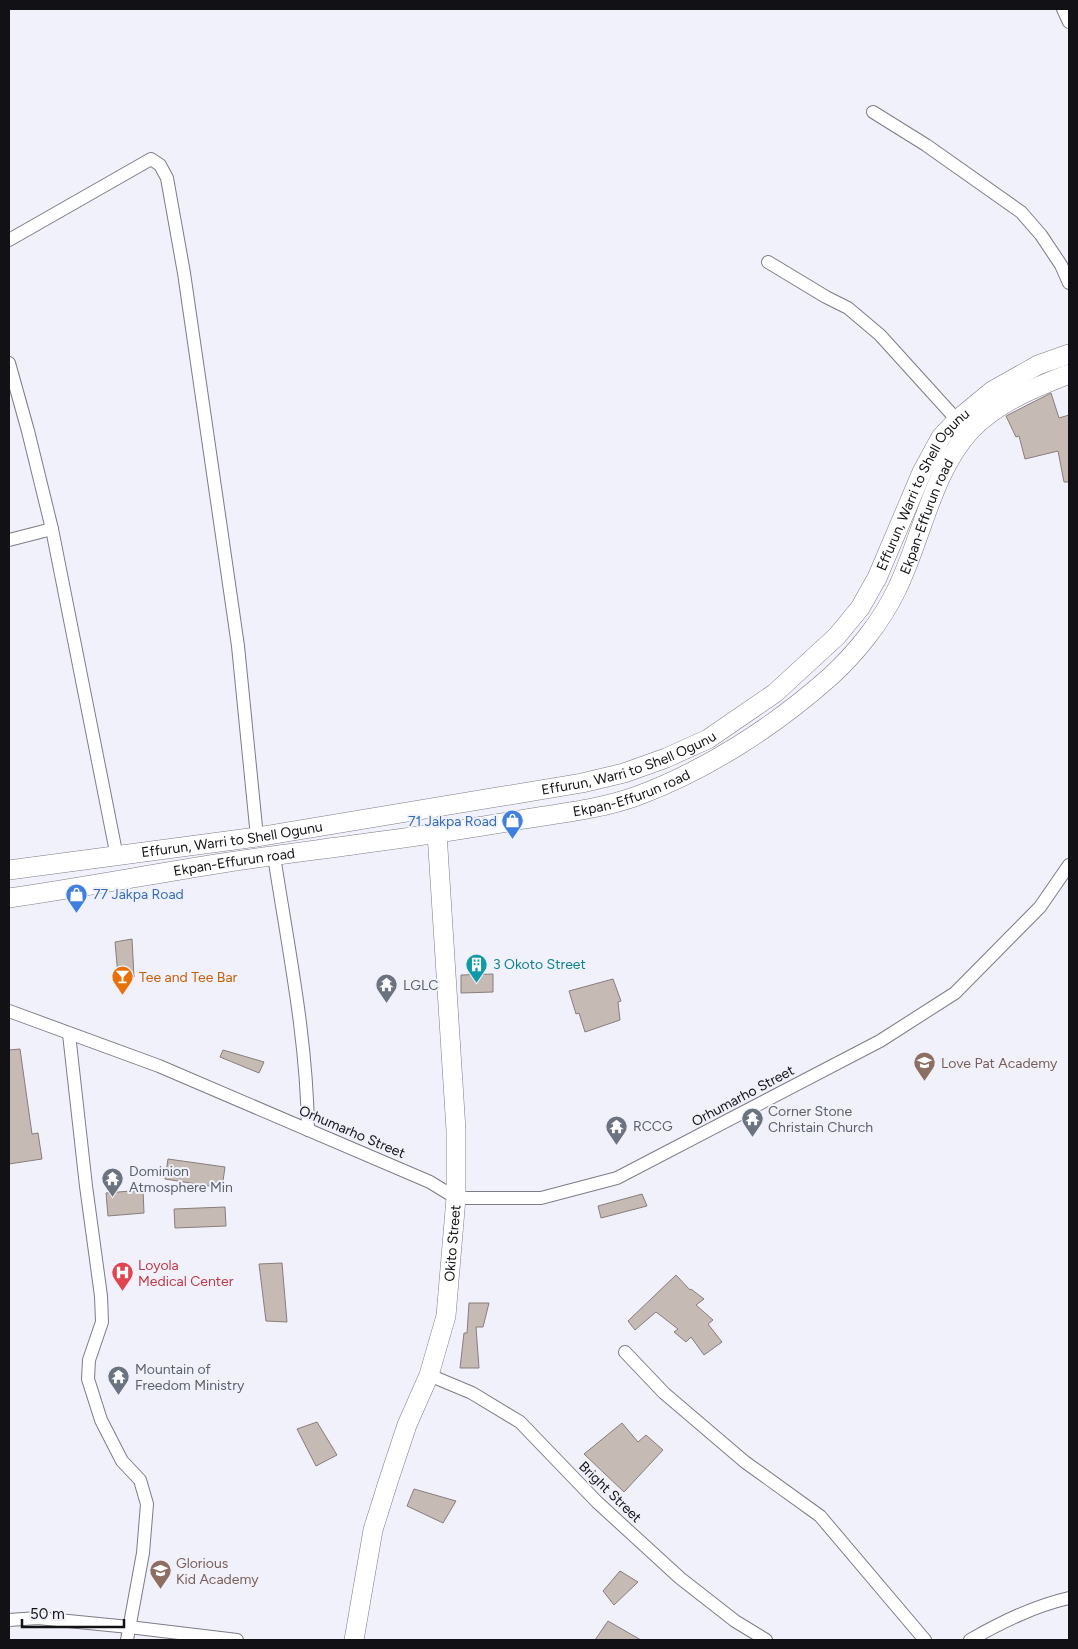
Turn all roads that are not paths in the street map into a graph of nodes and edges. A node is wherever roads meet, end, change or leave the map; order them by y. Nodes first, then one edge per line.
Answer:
1 (1063, 9) edge
2 (1069, 22) edge
3 (873, 112) dead end
4 (9, 240) edge
5 (768, 262) dead end
6 (1069, 283) edge
7 (1069, 354) edge
8 (9, 363) edge
9 (1069, 374) edge
10 (957, 420) junction
11 (52, 529) junction
12 (9, 540) edge
13 (582, 783) junction
14 (584, 810) junction
15 (437, 833) junction
16 (257, 837) junction
17 (117, 856) junction
18 (274, 856) junction
19 (1069, 865) edge
20 (9, 870) edge
21 (9, 898) edge
22 (9, 1011) edge
23 (69, 1034) junction
24 (308, 1130) junction
25 (456, 1198) junction
26 (625, 1352) dead end
27 (429, 1375) junction
28 (1069, 1598) edge
29 (9, 1620) edge
30 (129, 1627) junction
31 (127, 1640) edge
32 (236, 1640) edge
33 (354, 1640) edge
34 (766, 1640) edge
35 (925, 1640) edge
36 (970, 1640) edge

1 - 2 street
3 - 6 street
4 - 16 street
5 - 10 street
7 - 10 main road, Effurun, Warri to Shell Ogunu
8 - 11 street
9 - 14 main road, Ekpan-Effurun road
10 - 13 main road, Effurun, Warri to Shell Ogunu
11 - 12 street
11 - 17 street
13 - 14 main road
13 - 16 main road, Effurun, Warri to Shell Ogunu
14 - 15 main road, Ekpan-Effurun road
15 - 18 main road, Ekpan-Effurun road
15 - 25 main road, Okito Street
16 - 17 main road, Effurun, Warri to Shell Ogunu
17 - 20 main road, Effurun, Warri to Shell Ogunu
18 - 21 main road, Ekpan-Effurun road
18 - 24 street
19 - 25 street, Orhumarho Street
22 - 23 street, Orhumarho Street
23 - 24 street, Orhumarho Street
23 - 30 street
24 - 25 street, Orhumarho Street
25 - 27 main road, Okito Street
26 - 35 street
27 - 33 main road, Okito Street
27 - 34 street, Bright Street
28 - 36 street
29 - 30 street
30 - 31 street
30 - 32 street

